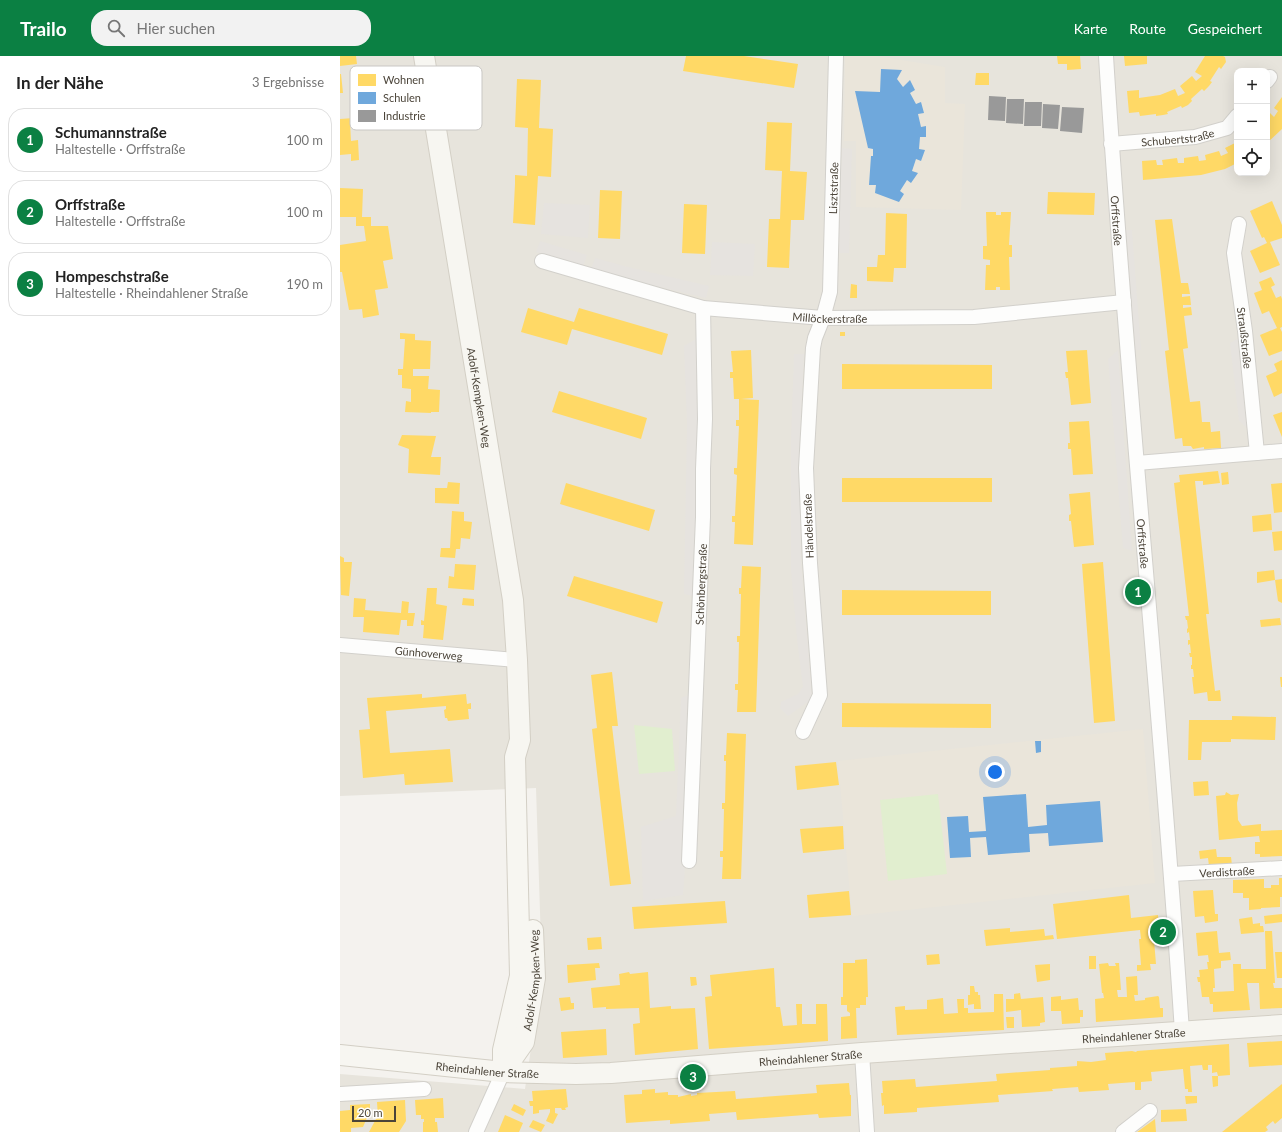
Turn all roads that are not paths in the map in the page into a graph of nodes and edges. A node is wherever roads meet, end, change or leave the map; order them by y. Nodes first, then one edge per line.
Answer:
1 (424, 56) edge
2 (836, 56) edge
3 (1106, 56) edge
4 (426, 66) edge
5 (1234, 119) edge
6 (436, 130) edge
7 (1111, 144) junction
8 (1239, 224) dead end
9 (542, 261) dead end
10 (1124, 302) junction
11 (703, 308) junction
12 (824, 318) junction
13 (1282, 451) edge
14 (1257, 453) junction
15 (1137, 463) junction
16 (340, 645) edge
17 (517, 660) junction
18 (803, 732) dead end
19 (689, 861) dead end
20 (1282, 868) edge
21 (1172, 874) junction
22 (1282, 1026) edge
23 (1182, 1032) junction
24 (862, 1053) junction
25 (340, 1055) edge
26 (503, 1072) junction
27 (424, 1089) dead end
28 (340, 1094) edge
29 (1150, 1111) dead end
30 (476, 1132) edge
31 (867, 1132) edge
32 (1123, 1132) edge

1 - 4 main road, Adolf-Kempken-Weg
2 - 12 street, Lisztstraße
3 - 7 street, Orffstraße
5 - 7 street, Schubertstraße
6 - 17 main road, Adolf-Kempken-Weg
7 - 10 street, Orffstraße
8 - 14 street, Straußstraße
9 - 11 street, Millöckerstraße
10 - 12 street, Millöckerstraße
10 - 15 street, Orffstraße
11 - 12 street, Millöckerstraße
11 - 19 street, Schönbergstraße
12 - 18 street, Händelstraße
13 - 14 street
14 - 15 street
15 - 21 street, Orffstraße
16 - 17 street, Günhoverweg
17 - 26 main road, Adolf-Kempken-Weg
20 - 21 street, Verdistraße
21 - 23 street, Orffstraße
22 - 23 main road, Rheindahlener Straße
23 - 24 main road, Rheindahlener Straße
24 - 26 main road, Rheindahlener Straße
24 - 31 street
25 - 26 main road, Rheindahlener Straße
26 - 30 street
27 - 28 street
29 - 32 street

